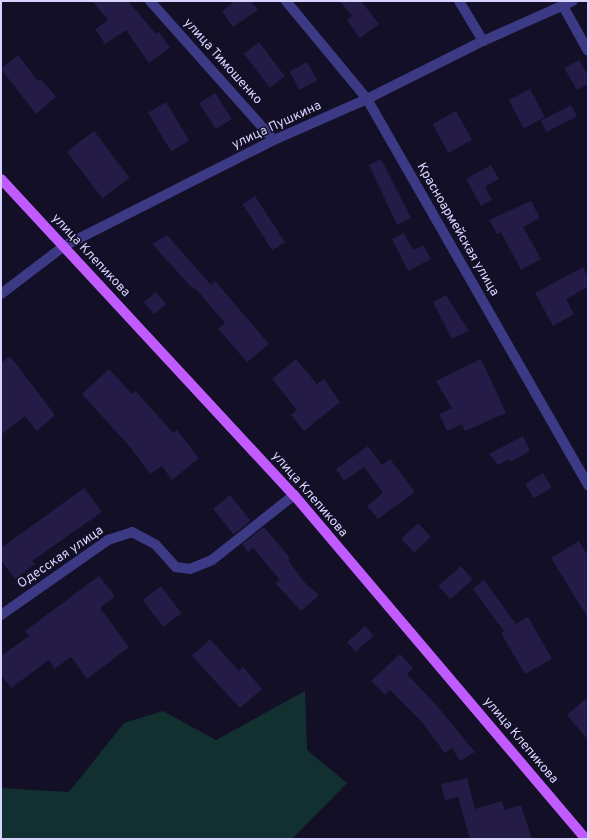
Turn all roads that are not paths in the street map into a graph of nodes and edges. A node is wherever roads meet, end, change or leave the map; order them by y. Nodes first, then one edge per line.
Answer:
1 (150, 1) edge
2 (286, 1) edge
3 (459, 1) edge
4 (573, 1) edge
5 (563, 6) junction
6 (483, 41) junction
7 (588, 51) edge
8 (367, 99) junction
9 (274, 140) junction
10 (1, 179) edge
11 (64, 246) junction
12 (1, 294) edge
13 (588, 485) edge
14 (294, 495) junction
15 (1, 615) edge
16 (586, 839) edge

1 - 9 street, улица Тимошенко
2 - 8 street, Красноармейская улица
3 - 6 street
4 - 5 street, улица Пушкина
5 - 6 street, улица Пушкина
5 - 7 street
6 - 8 street, улица Пушкина
8 - 9 street, улица Пушкина
8 - 13 street, Красноармейская улица
9 - 11 street, улица Пушкина
10 - 11 main road, улица Клепикова
11 - 12 street, улица Пушкина
11 - 14 main road, улица Клепикова
14 - 15 street, Одесская улица
14 - 16 main road, улица Клепикова

